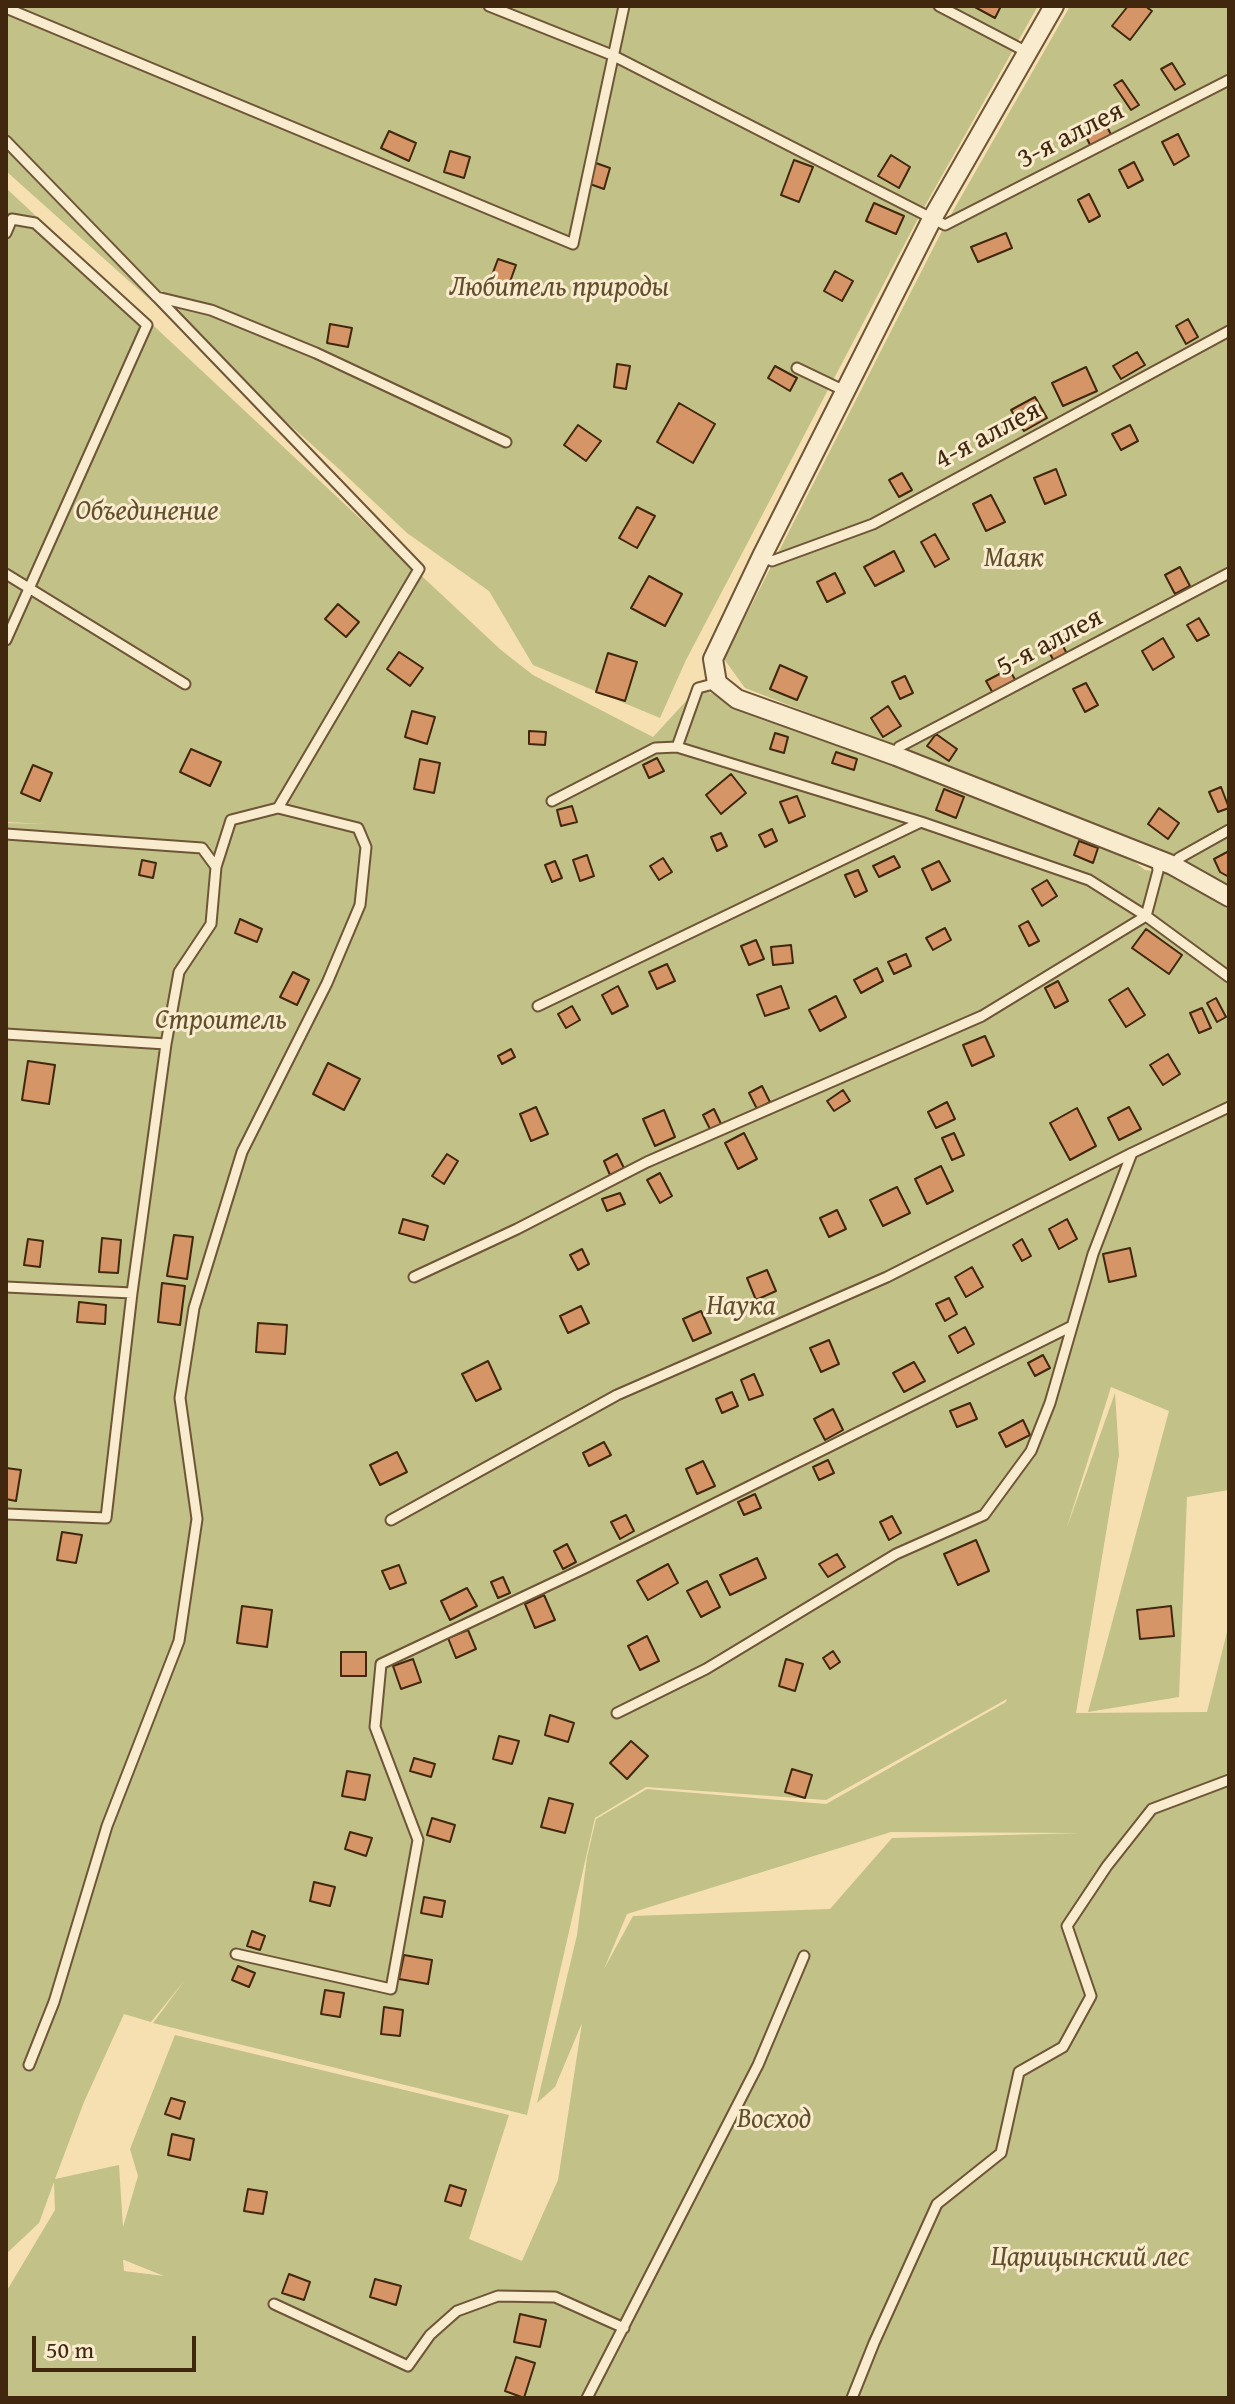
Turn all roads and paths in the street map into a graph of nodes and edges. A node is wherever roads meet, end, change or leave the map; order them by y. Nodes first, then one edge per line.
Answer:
1 (489, 6) edge
2 (624, 6) edge
3 (939, 6) edge
4 (1054, 6) edge
5 (6, 8) edge
6 (1027, 52) junction
7 (612, 55) junction
8 (1229, 80) edge
9 (6, 141) edge
10 (933, 217) junction
11 (6, 233) edge
12 (157, 297) junction
13 (1229, 331) edge
14 (797, 368) dead end
15 (845, 391) junction
16 (506, 442) dead end
17 (762, 556) junction
18 (1229, 573) edge
19 (6, 574) edge
20 (29, 588) junction
21 (6, 640) edge
22 (717, 683) junction
23 (185, 684) dead end
24 (677, 747) junction
25 (896, 756) junction
26 (552, 801) dead end
27 (278, 808) junction
28 (921, 822) junction
29 (1229, 830) edge
30 (6, 834) edge
31 (1164, 863) junction
32 (216, 867) junction
33 (1229, 897) edge
34 (1146, 916) junction
35 (1229, 977) edge
36 (538, 1006) dead end
37 (6, 1034) edge
38 (166, 1044) junction
39 (1229, 1107) edge
40 (1132, 1153) junction
41 (414, 1277) dead end
42 (6, 1287) edge
43 (132, 1293) junction
44 (1070, 1327) junction
45 (6, 1514) edge
46 (391, 1520) dead end
47 (617, 1713) dead end
48 (1229, 1780) edge
49 (236, 1954) dead end
50 (804, 1956) dead end
51 (29, 2065) dead end
52 (274, 2304) dead end
53 (624, 2328) junction
54 (587, 2398) edge
55 (852, 2398) edge

1 - 7 lane
2 - 7 lane
3 - 6 lane
4 - 6 street
5 - 7 lane
6 - 10 street
7 - 10 lane
8 - 10 lane, 3-я аллея
9 - 12 lane
10 - 15 street
11 - 20 lane
12 - 16 lane
12 - 27 lane
13 - 17 lane, 4-я аллея
14 - 15 lane
15 - 17 street
17 - 22 street
18 - 25 lane, 5-я аллея
19 - 20 lane
20 - 21 lane
20 - 23 lane
22 - 24 lane
22 - 25 street
24 - 26 lane
24 - 28 lane
25 - 31 street
27 - 32 lane
27 - 51 lane
28 - 34 lane
28 - 36 lane
29 - 31 lane
30 - 32 lane
31 - 33 street
31 - 34 lane
32 - 38 lane
34 - 35 lane
34 - 41 lane
37 - 38 lane
38 - 43 lane
39 - 40 lane
40 - 44 lane
40 - 46 lane
42 - 43 lane
43 - 45 lane
44 - 47 lane
44 - 49 lane
48 - 55 lane
50 - 53 lane
52 - 53 lane
53 - 54 lane

